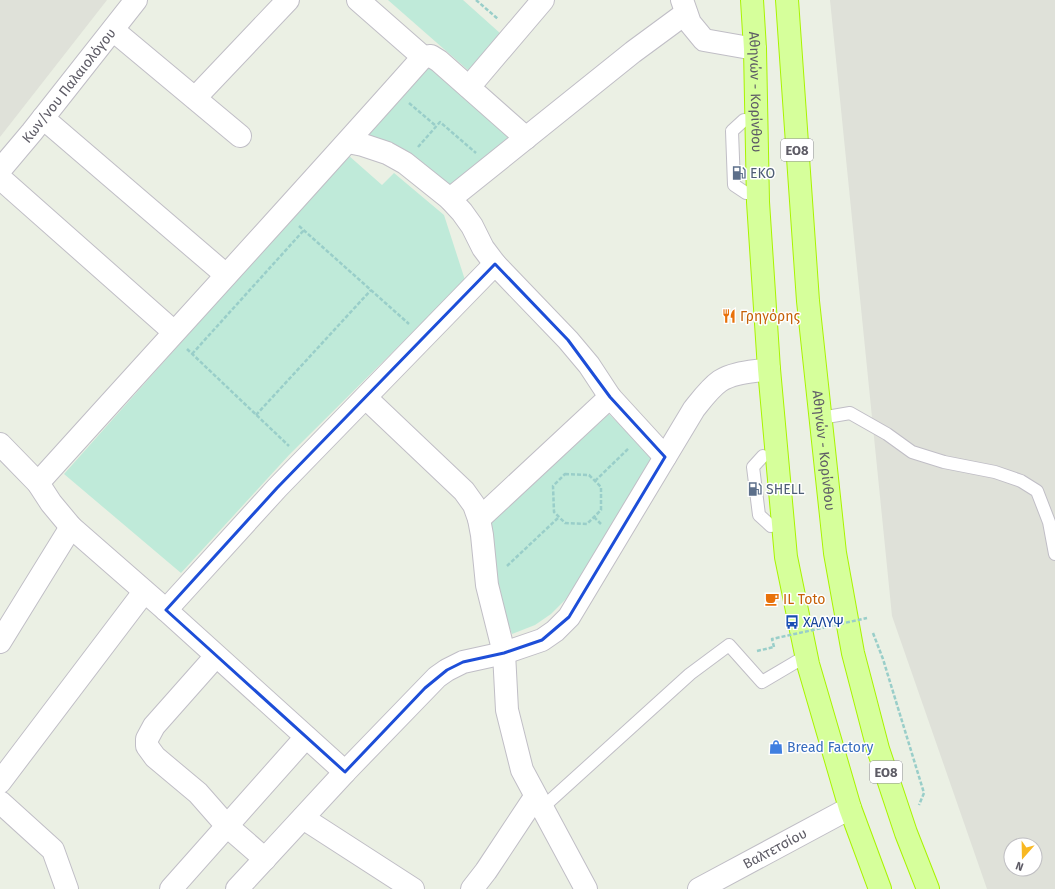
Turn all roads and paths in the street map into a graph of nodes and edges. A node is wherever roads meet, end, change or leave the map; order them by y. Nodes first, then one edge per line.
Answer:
1 (136, 0) edge
2 (288, 0) edge
3 (358, 0) edge
4 (476, 0) edge
5 (543, 0) edge
6 (752, 0) edge
7 (787, 0) edge
8 (684, 6) edge
9 (113, 30) junction
10 (514, 33) junction
11 (755, 49) junction
12 (423, 57) junction
13 (470, 87) junction
14 (394, 90) junction
15 (194, 98) junction
16 (43, 118) junction
17 (744, 120) dead end
18 (436, 126) junction
19 (240, 136) dead end
20 (526, 138) junction
21 (348, 142) junction
22 (404, 163) junction
23 (491, 166) junction
24 (0, 170) edge
25 (0, 178) edge
26 (746, 193) dead end
27 (450, 199) junction
28 (283, 211) junction
29 (304, 230) junction
30 (495, 264) junction
31 (226, 275) junction
32 (371, 290) junction
33 (173, 333) junction
34 (424, 337) junction
35 (192, 354) junction
36 (769, 369) junction
37 (610, 396) junction
38 (366, 398) junction
39 (256, 415) junction
40 (821, 418) junction
41 (644, 434) junction
42 (0, 444) edge
43 (763, 456) dead end
44 (665, 457) junction
45 (304, 460) junction
46 (595, 481) junction
47 (38, 483) junction
48 (559, 517) junction
49 (479, 519) junction
50 (771, 526) dead end
51 (71, 527) junction
52 (1055, 554) edge
53 (487, 585) junction
54 (144, 592) junction
55 (166, 610) junction
56 (869, 625) dead end
57 (872, 632) dead end
58 (0, 642) edge
59 (774, 647) dead end
60 (504, 654) junction
61 (216, 656) junction
62 (806, 656) junction
63 (306, 738) junction
64 (345, 772) junction
65 (0, 782) edge
66 (0, 802) edge
67 (539, 802) junction
68 (850, 808) junction
69 (303, 818) junction
70 (227, 826) junction
71 (906, 833) junction
72 (265, 859) junction
73 (67, 889) edge
74 (171, 889) edge
75 (237, 889) edge
76 (413, 889) edge
77 (472, 889) edge
78 (586, 889) edge
79 (699, 889) edge
80 (880, 889) edge
81 (928, 889) edge

1 - 9 street, Κων/νου Παλαιολόγου
2 - 15 street
3 - 12 street
4 - 10 path
5 - 10 street
6 - 11 highway, Αθηνών - Κορίνθου
7 - 40 highway, Αθηνών - Κορίνθου / ΕΟ8
8 - 11 street
8 - 20 street
9 - 15 street
9 - 16 street, Κων/νου Παλαιολόγου
10 - 13 street
11 - 36 highway, Αθηνών - Κορίνθου
12 - 13 street
12 - 14 street
13 - 20 street
14 - 18 path
14 - 21 street
15 - 19 street
16 - 24 street, Κων/νου Παλαιολόγου
16 - 31 street
17 - 26 lane
18 - 22 path
18 - 23 path
20 - 23 street
21 - 22 street
21 - 28 street
22 - 27 street
23 - 27 street
25 - 33 street
27 - 30 street
28 - 29 path
28 - 31 street
29 - 32 path
29 - 35 path
30 - 34 street
30 - 37 street
31 - 33 street
32 - 34 path
32 - 39 path
33 - 35 path
33 - 47 street
34 - 38 street
35 - 39 path
36 - 44 street
36 - 62 highway, Αθηνών - Κορίνθου
37 - 41 street
37 - 49 street
38 - 45 street
38 - 49 street
39 - 45 path
40 - 52 lane
40 - 71 highway, Αθηνών - Κορίνθου / ΕΟ8
41 - 44 street
41 - 46 path
42 - 47 street
43 - 50 lane
44 - 60 street
45 - 55 street
46 - 48 path
46 - 48 path
47 - 51 street
48 - 53 path
49 - 53 street
51 - 54 street
51 - 58 street
53 - 60 street
54 - 55 street
54 - 65 street
55 - 61 street
56 - 59 path, bridge
57 - 71 path
60 - 64 street
60 - 67 street
61 - 63 street
61 - 70 street
62 - 67 lane
62 - 68 highway, Αθηνών - Κορίνθου
63 - 64 street
63 - 70 street
64 - 69 street
66 - 73 street
67 - 77 street
67 - 78 street
68 - 79 street, Βαλτετσίου
68 - 80 highway, Αθηνών - Κορίνθου
69 - 72 street
69 - 76 street
70 - 72 street
70 - 74 street
71 - 81 highway, Αθηνών - Κορίνθου / ΕΟ8
72 - 75 street

